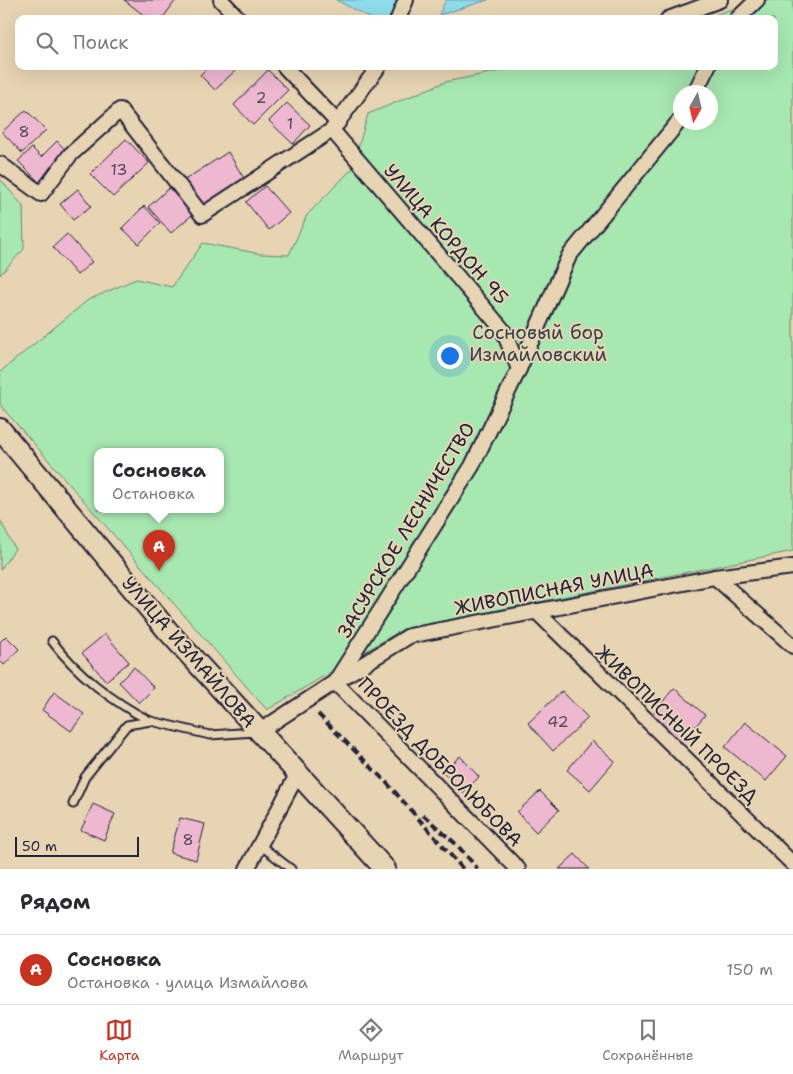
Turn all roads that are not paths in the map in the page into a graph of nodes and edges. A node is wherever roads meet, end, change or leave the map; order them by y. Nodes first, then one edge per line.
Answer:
1 (221, 0) edge
2 (406, 0) edge
3 (720, 0) edge
4 (757, 0) edge
5 (235, 15) edge
6 (400, 15) edge
7 (679, 15) edge
8 (741, 15) edge
9 (287, 70) edge
10 (377, 70) edge
11 (706, 70) edge
12 (698, 85) edge
13 (335, 126) junction
14 (673, 129) edge
15 (0, 164) edge
16 (519, 368) junction
17 (0, 429) edge
18 (793, 567) edge
19 (715, 577) junction
20 (536, 611) junction
21 (52, 641) dead end
22 (793, 646) edge
23 (335, 682) junction
24 (151, 721) junction
25 (260, 732) junction
26 (298, 773) junction
27 (73, 804) dead end
28 (260, 845) junction
29 (793, 864) edge
30 (247, 869) edge
31 (291, 869) edge
32 (385, 869) edge
33 (518, 869) edge

1 - 5 street
2 - 6 street
3 - 7 street
4 - 8 street
9 - 13 street, УЛИЦА КОРДОН 95
10 - 13 street
11 - 12 street
13 - 15 street
13 - 16 street, УЛИЦА КОРДОН 95
14 - 16 street, ЗАСУРСКОЕ ЛЕСНИЧЕСТВО
16 - 23 street, ЗАСУРСКОЕ ЛЕСНИЧЕСТВО
17 - 25 main road, УЛИЦА ИЗМАЙЛОВА
18 - 19 street, ЖИВОПИСНАЯ УЛИЦА
19 - 20 street, ЖИВОПИСНАЯ УЛИЦА
19 - 22 street
20 - 23 street, ЖИВОПИСНАЯ УЛИЦА
20 - 29 street, ЖИВОПИСНЫЙ ПРОЕЗД
21 - 24 lane
23 - 25 street, ПРОЕЗД ДОБРОЛЮБОВА
23 - 33 street, ПРОЕЗД ДОБРОЛЮБОВА
24 - 25 lane
24 - 27 lane
25 - 26 main road, УЛИЦА ИЗМАЙЛОВА
26 - 28 street
26 - 32 main road, УЛИЦА ИЗМАЙЛОВА
28 - 30 street
28 - 31 lane

